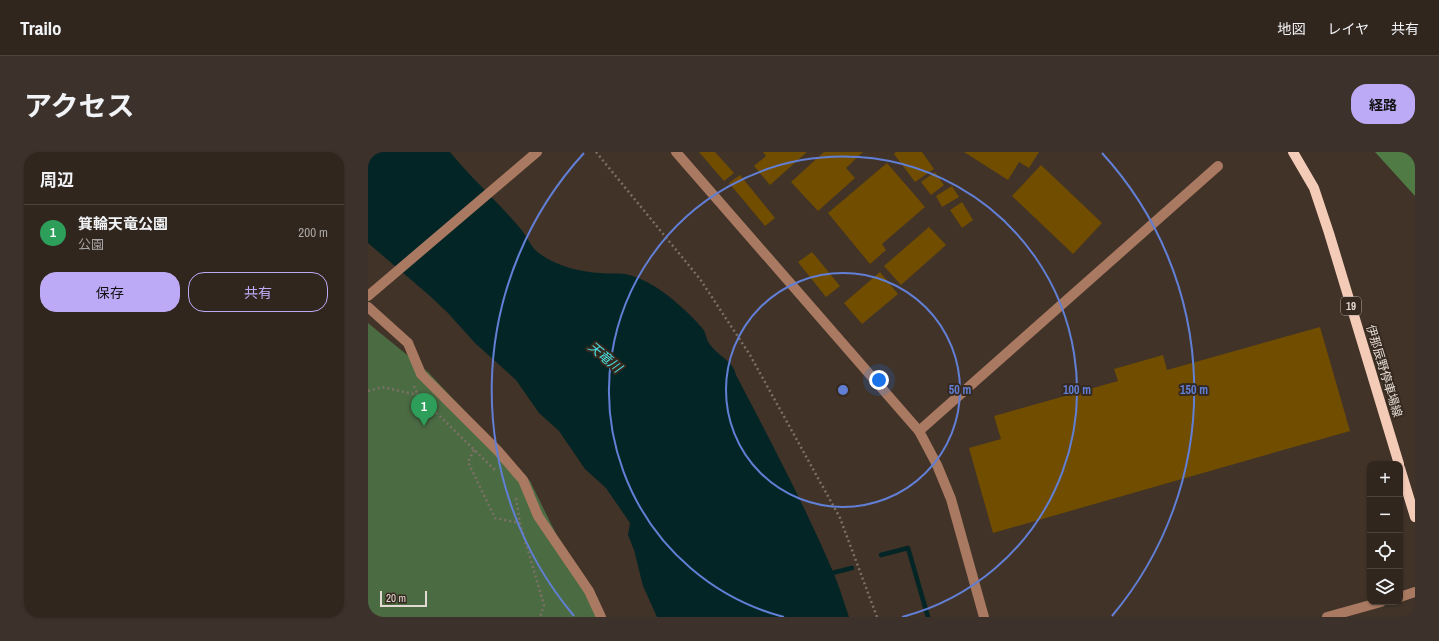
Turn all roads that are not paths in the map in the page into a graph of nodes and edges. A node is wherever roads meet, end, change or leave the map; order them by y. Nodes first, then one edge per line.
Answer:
1 (537, 152) edge
2 (676, 152) edge
3 (1292, 152) edge
4 (1218, 166) dead end
5 (369, 295) edge
6 (368, 307) edge
7 (919, 432) junction
8 (1398, 461) edge
9 (1403, 478) edge
10 (1415, 517) edge
11 (1415, 592) edge
12 (1403, 596) edge
13 (1370, 605) edge
14 (601, 617) edge
15 (984, 617) edge
16 (1327, 617) edge

1 - 5 street
2 - 7 street
3 - 8 main road, 伊那辰野停車場線 / 19
4 - 7 street
6 - 14 street
7 - 15 street
9 - 10 main road
11 - 12 street
13 - 16 street

